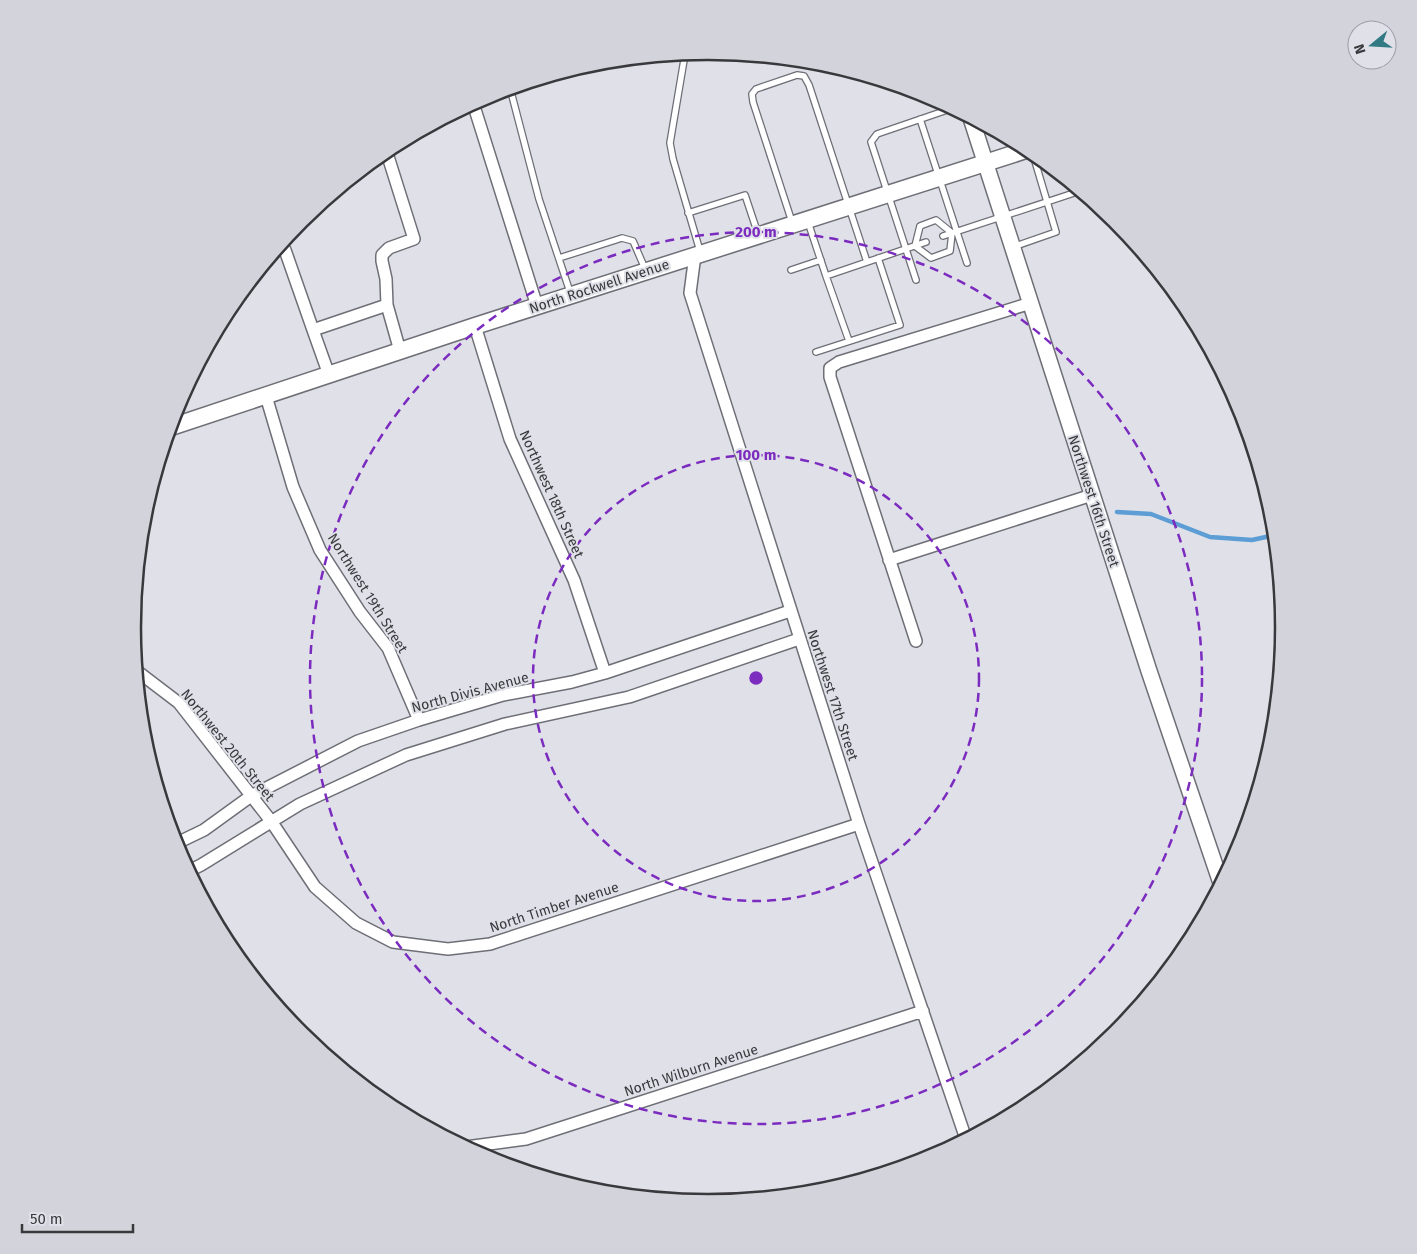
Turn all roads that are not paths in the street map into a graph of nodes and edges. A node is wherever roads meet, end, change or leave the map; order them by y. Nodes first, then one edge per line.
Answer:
1 (684, 61) edge
2 (512, 95) edge
3 (475, 110) edge
4 (944, 111) edge
5 (920, 119) junction
6 (974, 126) edge
7 (1020, 153) edge
8 (389, 159) edge
9 (986, 164) junction
10 (1035, 164) edge
11 (940, 178) junction
12 (1073, 193) edge
13 (887, 195) junction
14 (1047, 202) junction
15 (848, 207) junction
16 (688, 213) junction
17 (1003, 216) junction
18 (800, 222) junction
19 (954, 232) junction
20 (758, 235) junction
21 (943, 236) dead end
22 (926, 242) dead end
23 (916, 246) junction
24 (1013, 247) junction
25 (905, 249) junction
26 (285, 250) edge
27 (698, 254) junction
28 (559, 258) junction
29 (878, 258) junction
30 (821, 260) junction
31 (867, 262) junction
32 (967, 263) dead end
33 (790, 270) dead end
34 (646, 271) junction
35 (826, 276) junction
36 (916, 280) dead end
37 (571, 295) junction
38 (1030, 303) junction
39 (387, 305) junction
40 (537, 306) junction
41 (475, 326) junction
42 (313, 330) junction
43 (849, 341) junction
44 (400, 351) junction
45 (816, 352) dead end
46 (329, 375) junction
47 (266, 396) junction
48 (180, 424) edge
49 (1092, 495) junction
50 (889, 560) junction
51 (790, 611) junction
52 (799, 639) junction
53 (916, 641) dead end
54 (605, 673) junction
55 (144, 676) edge
56 (419, 720) junction
57 (252, 796) junction
58 (271, 821) junction
59 (859, 824) junction
60 (184, 840) edge
61 (195, 868) edge
62 (1218, 875) edge
63 (923, 1011) junction
64 (964, 1133) edge
65 (479, 1145) edge

1 - 16 lane
2 - 28 lane
3 - 40 street
4 - 5 lane
5 - 11 lane
5 - 13 lane
6 - 9 street, Northwest 16th Street
7 - 9 main road, North Rockwell Avenue
8 - 39 street
9 - 11 main road, North Rockwell Avenue
9 - 17 street, Northwest 16th Street
10 - 14 lane
11 - 13 main road, North Rockwell Avenue
11 - 19 lane
12 - 14 lane
13 - 15 main road, North Rockwell Avenue
13 - 25 lane
14 - 17 lane
14 - 24 lane
15 - 18 main road, North Rockwell Avenue
15 - 18 lane
15 - 31 lane
16 - 20 lane
16 - 27 lane
17 - 19 lane
17 - 24 street, Northwest 16th Street
18 - 20 main road, North Rockwell Avenue
18 - 30 lane
19 - 21 lane
19 - 23 lane
19 - 23 lane
19 - 32 lane
20 - 27 main road, North Rockwell Avenue
22 - 23 lane
23 - 25 lane
24 - 38 street, Northwest 16th Street
25 - 29 lane
25 - 36 lane
26 - 42 street
27 - 34 main road, North Rockwell Avenue
27 - 51 street, Northwest 17th Street
28 - 34 lane
28 - 37 lane
29 - 31 lane
29 - 43 lane
30 - 33 lane
30 - 35 lane
31 - 35 lane
34 - 37 main road, North Rockwell Avenue
35 - 43 lane
37 - 40 main road, North Rockwell Avenue
38 - 49 street, Northwest 16th Street
38 - 50 street
39 - 42 street
39 - 44 street
40 - 41 main road, North Rockwell Avenue
41 - 44 main road, North Rockwell Avenue
41 - 54 street, Northwest 18th Street
42 - 46 street
43 - 45 lane
44 - 46 main road, North Rockwell Avenue
46 - 47 main road, North Rockwell Avenue
47 - 48 main road, North Rockwell Avenue
47 - 56 street, Northwest 19th Street
49 - 50 street
49 - 62 street, Northwest 16th Street
50 - 53 street
51 - 52 street, Northwest 17th Street
51 - 54 street, North Divis Avenue
52 - 58 street
52 - 59 street, Northwest 17th Street
54 - 56 street, North Divis Avenue
55 - 57 street, Northwest 20th Street
56 - 57 street, North Divis Avenue
57 - 58 street, Northwest 20th Street
57 - 60 street, North Divis Avenue
58 - 59 street, North Timber Avenue
58 - 61 street
59 - 63 street, Northwest 17th Street
63 - 64 street, Northwest 17th Street
63 - 65 street, North Wilburn Avenue

